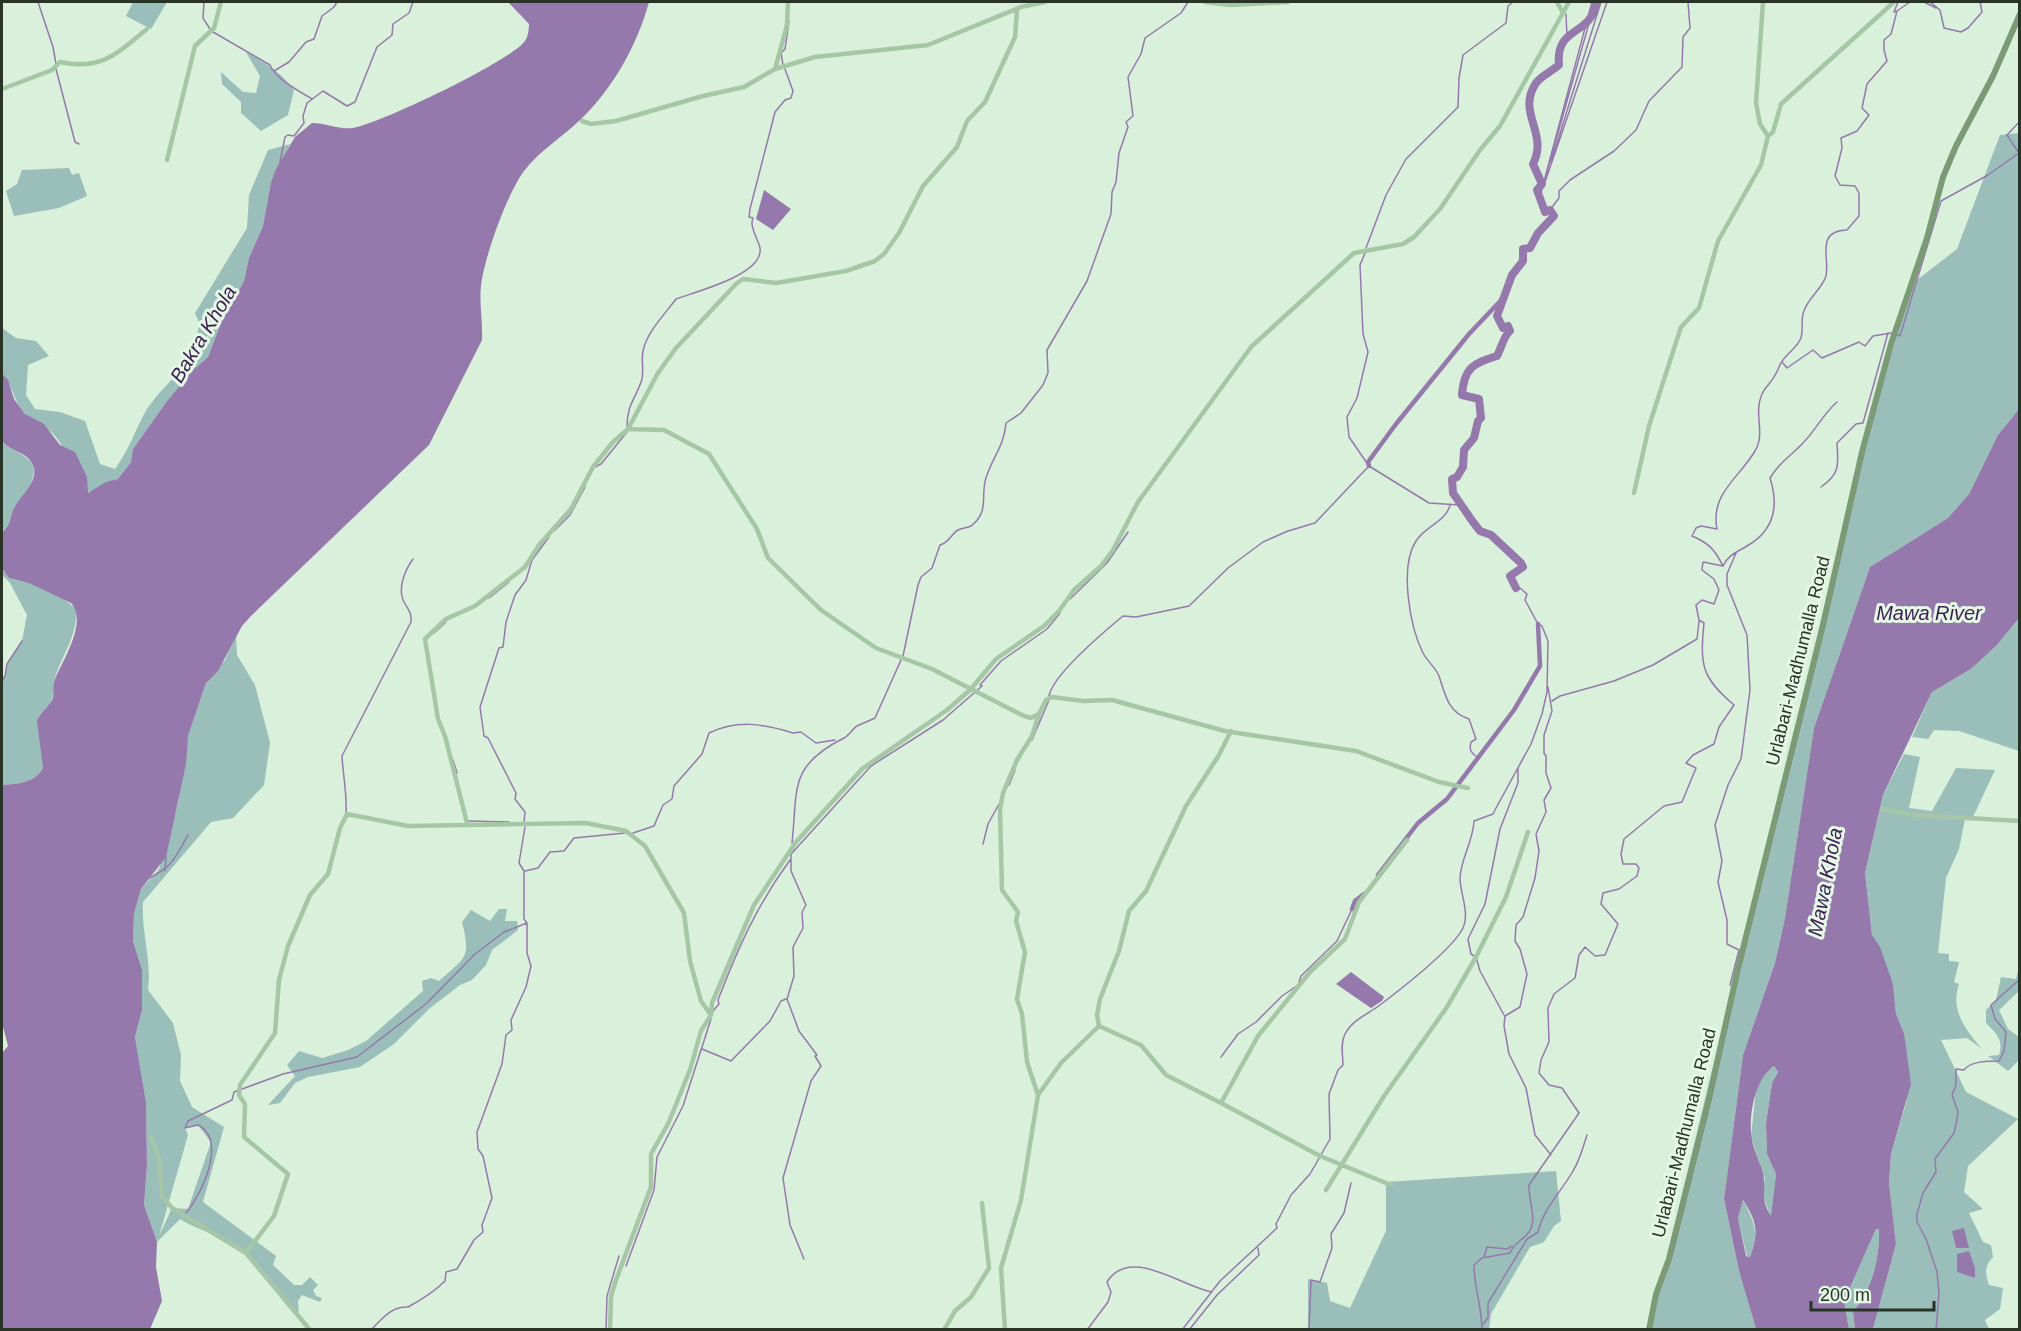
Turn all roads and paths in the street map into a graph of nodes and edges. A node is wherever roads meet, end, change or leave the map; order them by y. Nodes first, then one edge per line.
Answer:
1 (221, 2) edge
2 (788, 2) edge
3 (1045, 2) edge
4 (1205, 2) edge
5 (1288, 2) edge
6 (1557, 2) edge
7 (1569, 2) edge
8 (1763, 2) edge
9 (1894, 2) edge
10 (1017, 10) junction
11 (1563, 13) junction
12 (2019, 14) edge
13 (147, 29) dead end
14 (775, 69) junction
15 (2, 90) edge
16 (582, 121) dead end
17 (1768, 136) junction
18 (167, 160) dead end
19 (628, 429) junction
20 (1634, 493) dead end
21 (970, 690) junction
22 (1039, 714) junction
23 (1231, 731) junction
24 (1468, 788) dead end
25 (1882, 809) dead end
26 (2019, 821) edge
27 (467, 823) junction
28 (1528, 832) dead end
29 (1407, 840) dead end
30 (711, 1015) junction
31 (1099, 1026) junction
32 (1038, 1095) junction
33 (1221, 1104) junction
34 (151, 1138) dead end
35 (1341, 1166) junction
36 (1391, 1185) dead end
37 (1326, 1190) dead end
38 (982, 1203) dead end
39 (246, 1253) junction
40 (310, 1329) edge
41 (610, 1329) edge
42 (944, 1329) edge
43 (1005, 1329) edge
44 (1649, 1329) edge

1 - 18 street
2 - 14 street
3 - 10 street
4 - 5 street
6 - 11 street
7 - 11 street
8 - 17 street
9 - 17 street
10 - 14 street
10 - 19 street
11 - 21 street
12 - 44 main road, Urlabari-Madhumalla Road
13 - 15 street
14 - 16 street
17 - 20 street
19 - 21 street
19 - 27 street
21 - 22 street
21 - 30 street
22 - 23 street
22 - 32 street
23 - 24 street
23 - 31 street
25 - 26 street
27 - 30 street
27 - 39 street
28 - 35 street
29 - 33 street
30 - 41 street
31 - 32 street
31 - 33 street
32 - 43 street
33 - 35 street
34 - 39 street
35 - 36 street
35 - 37 street
38 - 42 street
39 - 40 street

